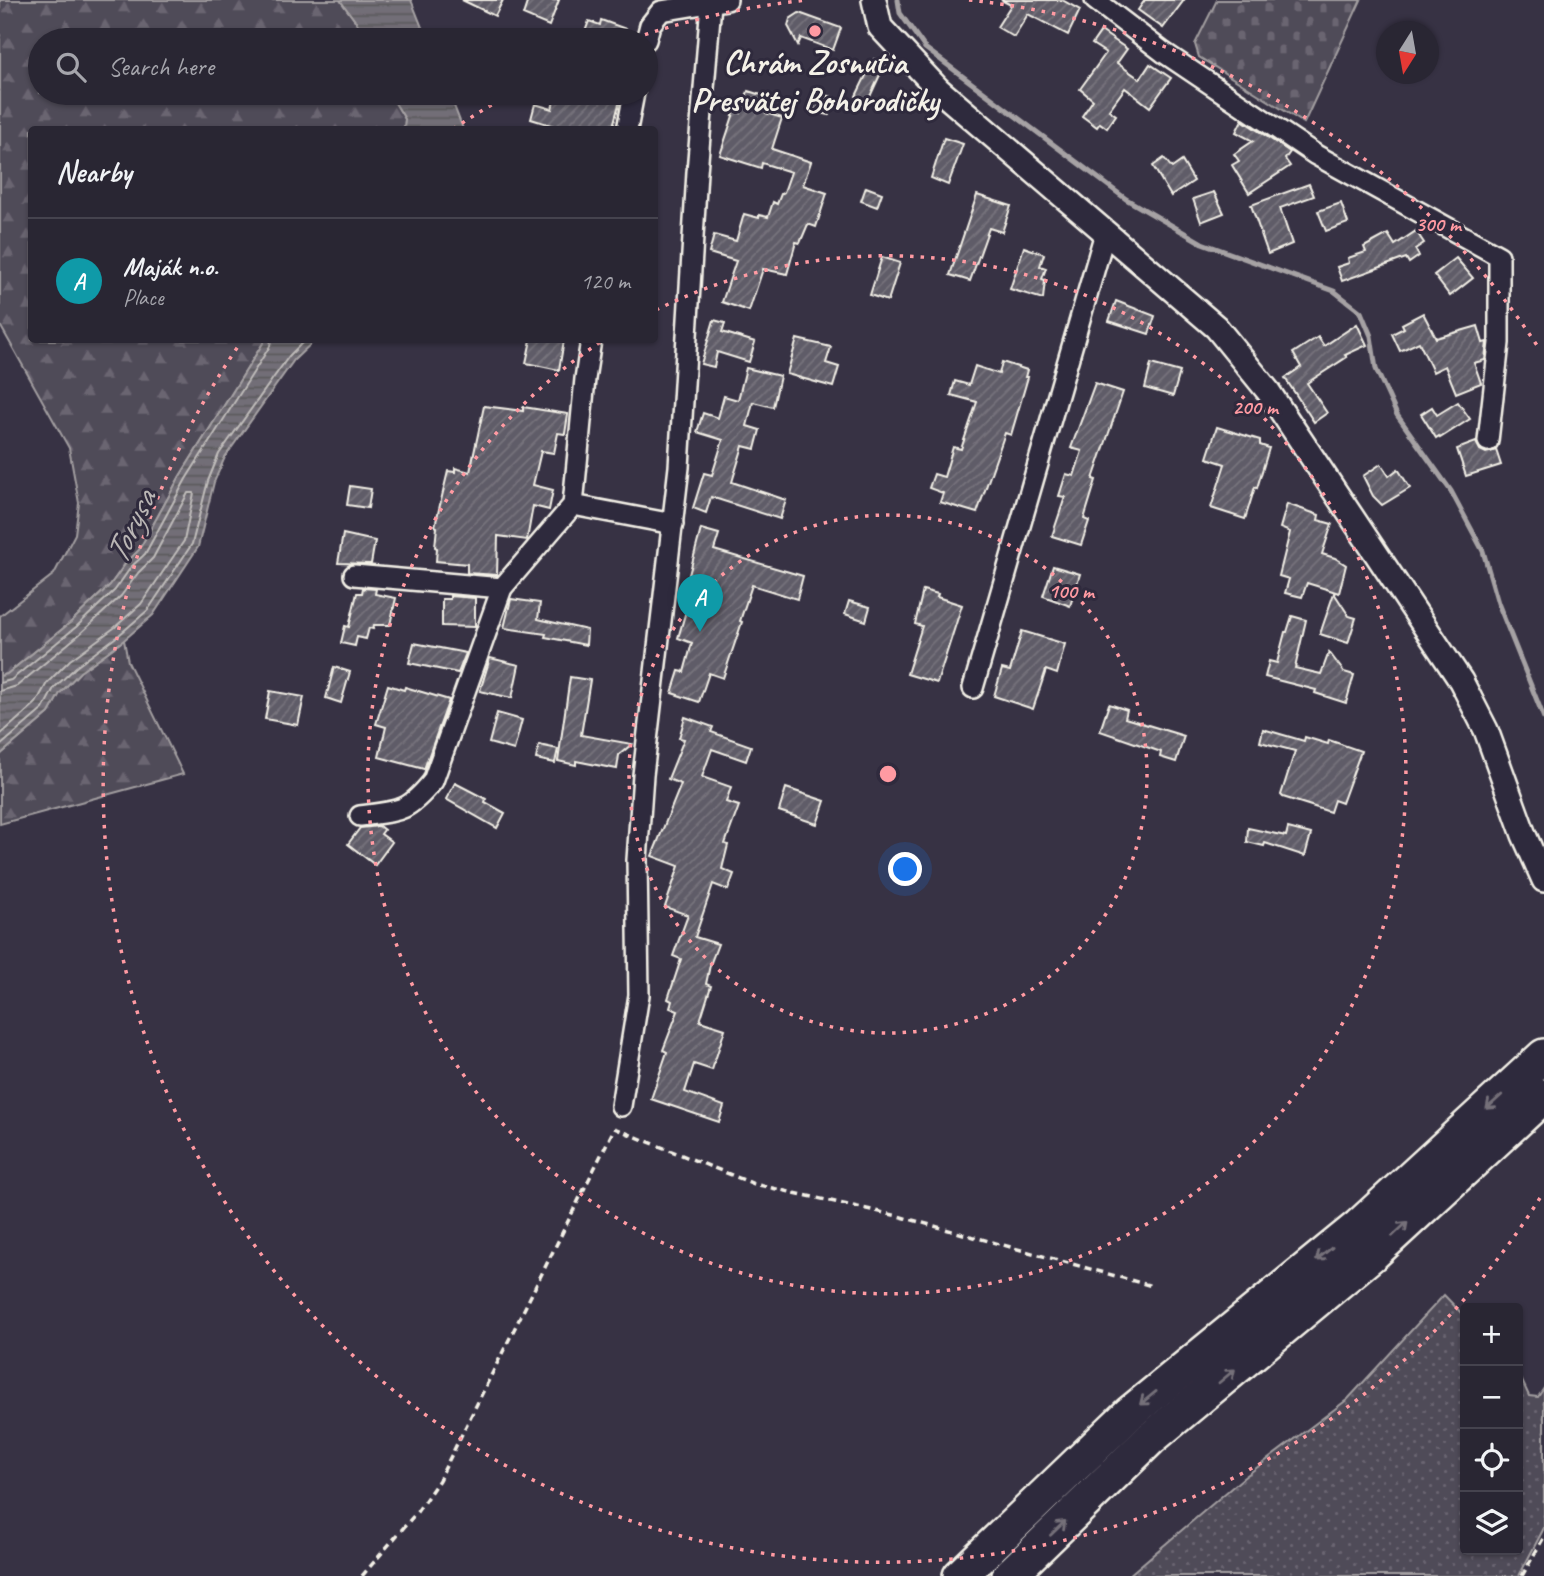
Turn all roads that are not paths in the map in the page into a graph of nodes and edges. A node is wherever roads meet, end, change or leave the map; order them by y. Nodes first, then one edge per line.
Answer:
1 (874, 0) edge
2 (1095, 0) edge
3 (719, 2) edge
4 (679, 3) edge
5 (649, 28) edge
6 (632, 105) edge
7 (629, 126) edge
8 (1105, 233) junction
9 (591, 343) edge
10 (1488, 441) dead end
11 (573, 505) junction
12 (673, 524) junction
13 (354, 575) dead end
14 (502, 588) junction
15 (974, 688) dead end
16 (360, 816) dead end
17 (1544, 880) edge
18 (1544, 1056) edge
19 (1544, 1096) edge
20 (621, 1106) road end
21 (960, 1576) edge
22 (1009, 1576) edge

1 - 8 street
2 - 10 street
3 - 4 street
3 - 12 street
4 - 5 street
6 - 7 street
8 - 15 street
8 - 17 street
9 - 11 street
11 - 12 street
11 - 14 street
12 - 20 street
13 - 14 street
14 - 16 street
18 -> 21 highway
22 -> 19 highway

